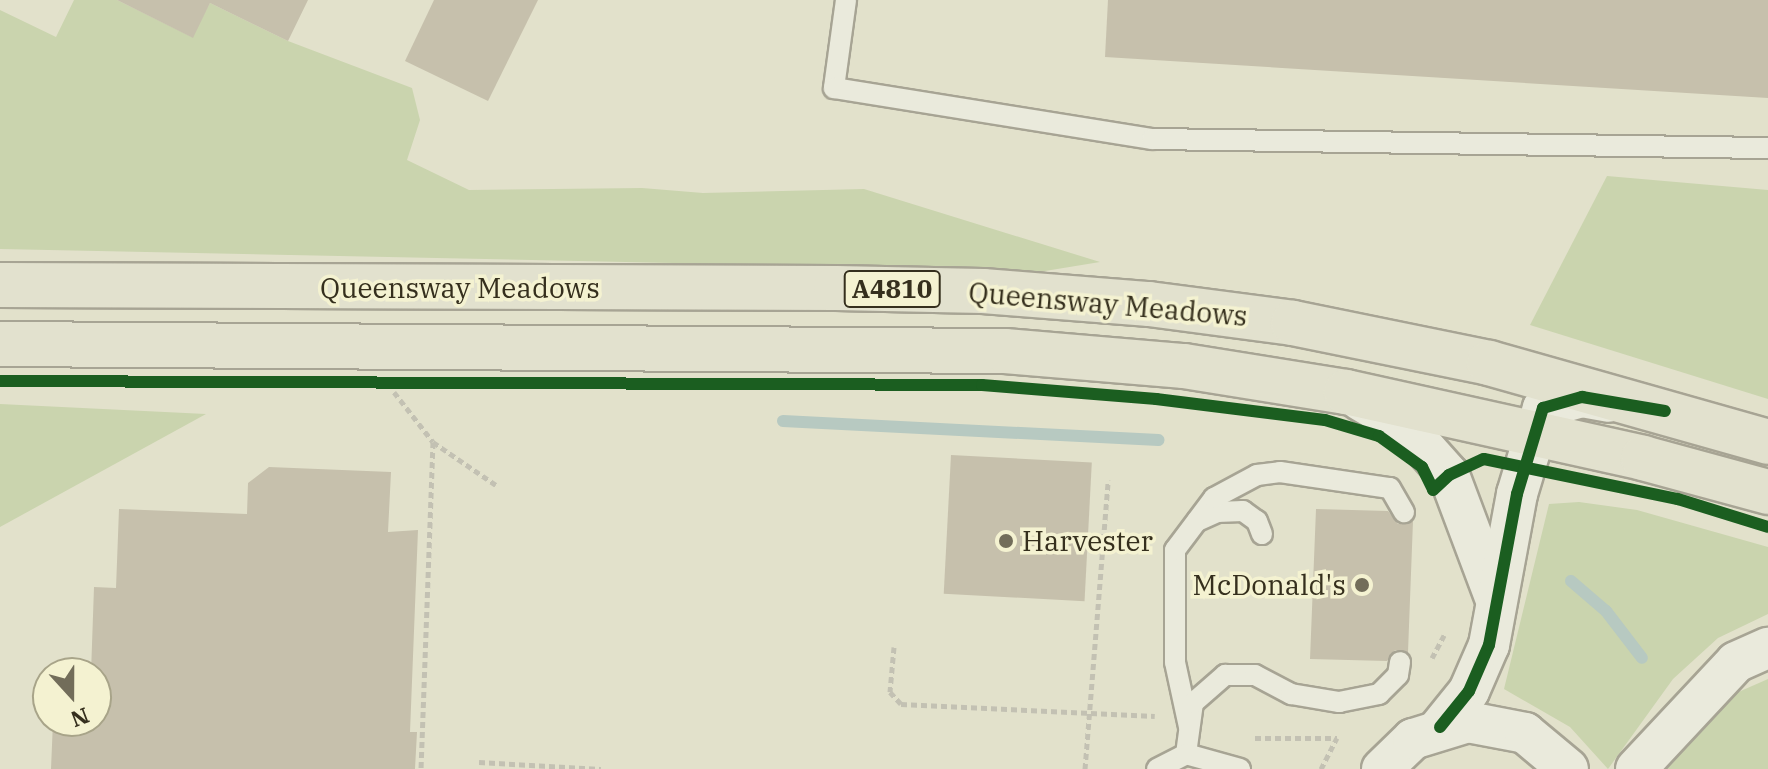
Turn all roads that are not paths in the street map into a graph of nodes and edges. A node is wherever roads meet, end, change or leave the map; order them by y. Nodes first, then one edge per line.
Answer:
1 (846, 0) edge
2 (1768, 148) edge
3 (0, 285) edge
4 (0, 344) edge
5 (1346, 392) junction
6 (1665, 411) junction
7 (1534, 433) junction
8 (1768, 442) edge
9 (1768, 492) edge
10 (1404, 512) dead end
11 (1189, 524) junction
12 (1262, 534) dead end
13 (1499, 608) junction
14 (1768, 648) edge
15 (1400, 662) dead end
16 (1189, 727) junction
17 (1440, 727) junction
18 (1186, 754) junction
19 (1157, 769) edge
20 (1240, 769) edge
21 (1382, 769) edge
22 (1568, 769) edge
23 (1636, 769) edge

1 - 2 lane
3 - 6 main road, Queensway Meadows / A4810
4 - 5 main road, Queensway Meadows / A4810
5 - 7 main road, Queensway Meadows / A4810
5 - 13 street
6 - 7 street
6 - 8 main road, Queensway Meadows / A4810
7 - 9 main road, Queensway Meadows / A4810
7 - 13 street
10 - 11 lane
11 - 12 lane
11 - 16 lane
13 - 17 street
14 - 23 street
15 - 16 lane
16 - 18 lane
17 - 21 street
17 - 22 street
18 - 19 lane
18 - 20 lane

